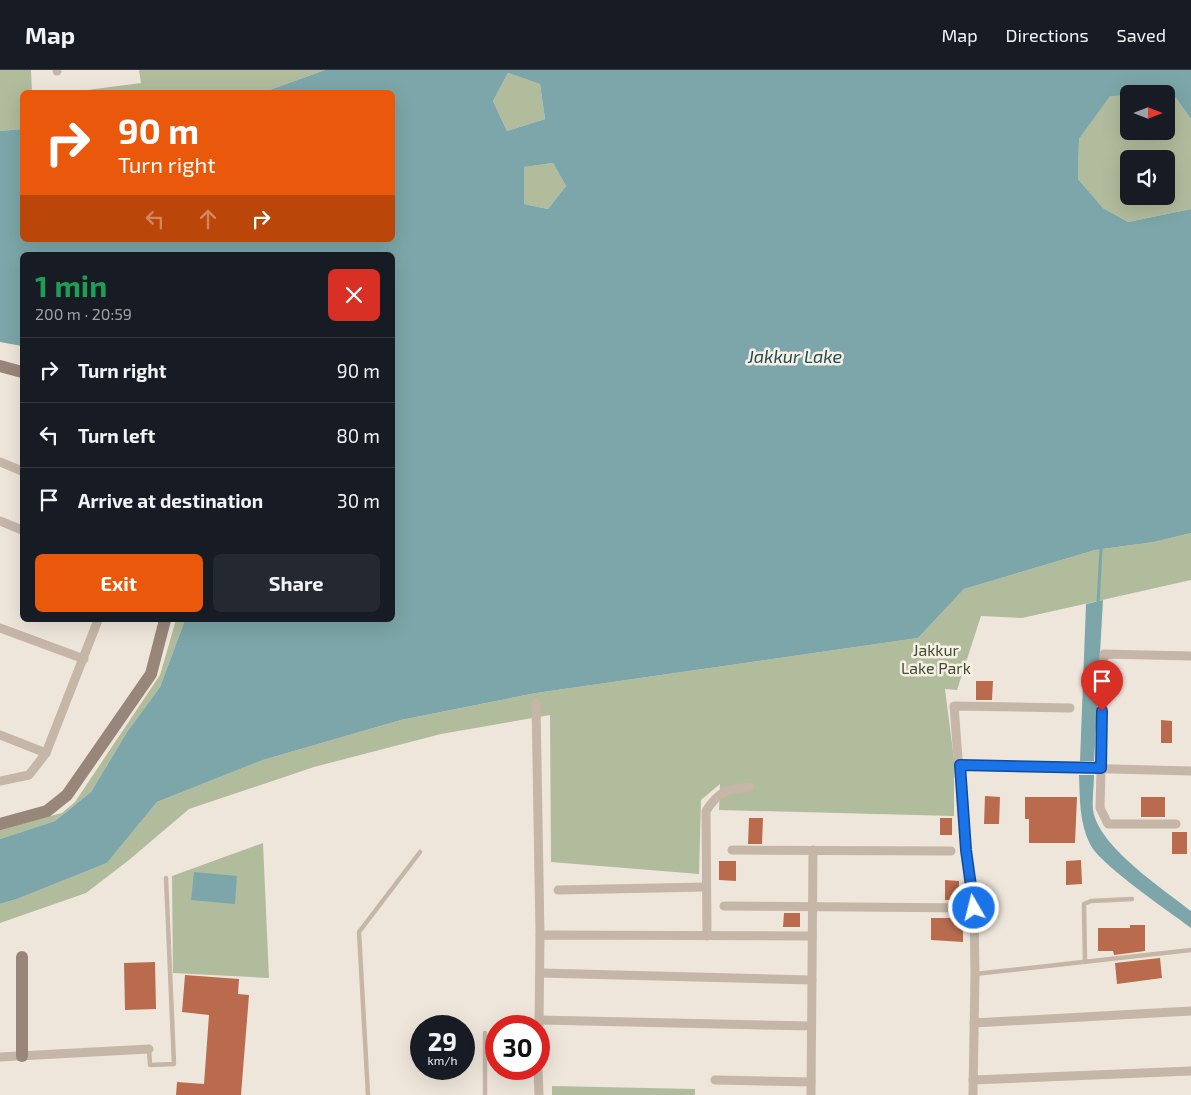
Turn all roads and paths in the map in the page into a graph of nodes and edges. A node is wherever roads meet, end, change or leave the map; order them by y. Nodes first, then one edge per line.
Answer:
1 (0, 366) edge
2 (20, 371) edge
3 (0, 462) edge
4 (20, 470) edge
5 (0, 521) edge
6 (20, 529) edge
7 (97, 622) edge
8 (164, 622) edge
9 (0, 628) edge
10 (1191, 656) edge
11 (84, 659) junction
12 (536, 703) dead end
13 (1070, 708) dead end
14 (0, 736) edge
15 (46, 753) junction
16 (960, 765) junction
17 (1101, 768) junction
18 (1191, 770) edge
19 (0, 782) edge
20 (750, 787) dead end
21 (0, 824) edge
22 (1176, 824) dead end
23 (732, 850) dead end
24 (813, 850) junction
25 (951, 851) dead end
26 (420, 852) dead end
27 (166, 878) dead end
28 (706, 887) junction
29 (558, 890) dead end
30 (1132, 899) dead end
31 (724, 906) dead end
32 (812, 906) junction
33 (974, 908) junction
34 (540, 935) junction
35 (707, 936) junction
36 (812, 936) junction
37 (1191, 950) edge
38 (22, 956) dead end
39 (1085, 962) junction
40 (541, 973) junction
41 (975, 974) junction
42 (812, 980) junction
43 (1191, 1011) edge
44 (539, 1015) edge
45 (550, 1023) edge
46 (974, 1023) junction
47 (811, 1026) junction
48 (149, 1049) joint
49 (22, 1056) junction
50 (0, 1057) edge
51 (1191, 1071) edge
52 (485, 1080) edge
53 (538, 1080) edge
54 (715, 1080) dead end
55 (973, 1080) junction
56 (811, 1082) junction
57 (368, 1095) edge
58 (485, 1095) edge
59 (539, 1095) edge
60 (811, 1095) edge
61 (973, 1095) edge

1 - 2 street
3 - 4 street
5 - 6 street
7 - 11 street
8 - 21 street
9 - 11 street
10 - 17 street
11 - 15 street
12 - 34 street
13 - 16 street
14 - 15 street
15 - 19 street
16 - 17 street
16 - 33 street
17 - 18 street
17 - 22 street
20 - 28 street
23 - 24 street
24 - 25 street
24 - 32 street
26 - 57 lane
27 - 48 lane
28 - 29 street
28 - 35 street
30 - 39 lane
31 - 32 street
32 - 33 street
32 - 36 street
33 - 41 street
34 - 35 street
34 - 40 street
35 - 36 street
36 - 42 street
37 - 39 lane
38 - 49 street
39 - 41 lane
40 - 42 street
40 - 44 street
41 - 46 street
42 - 47 street
43 - 46 street
45 - 47 street
46 - 55 street
47 - 56 street
48 - 49 street
49 - 50 street
51 - 55 street
52 - 58 lane
53 - 59 street
54 - 56 street
55 - 61 street
56 - 60 street

